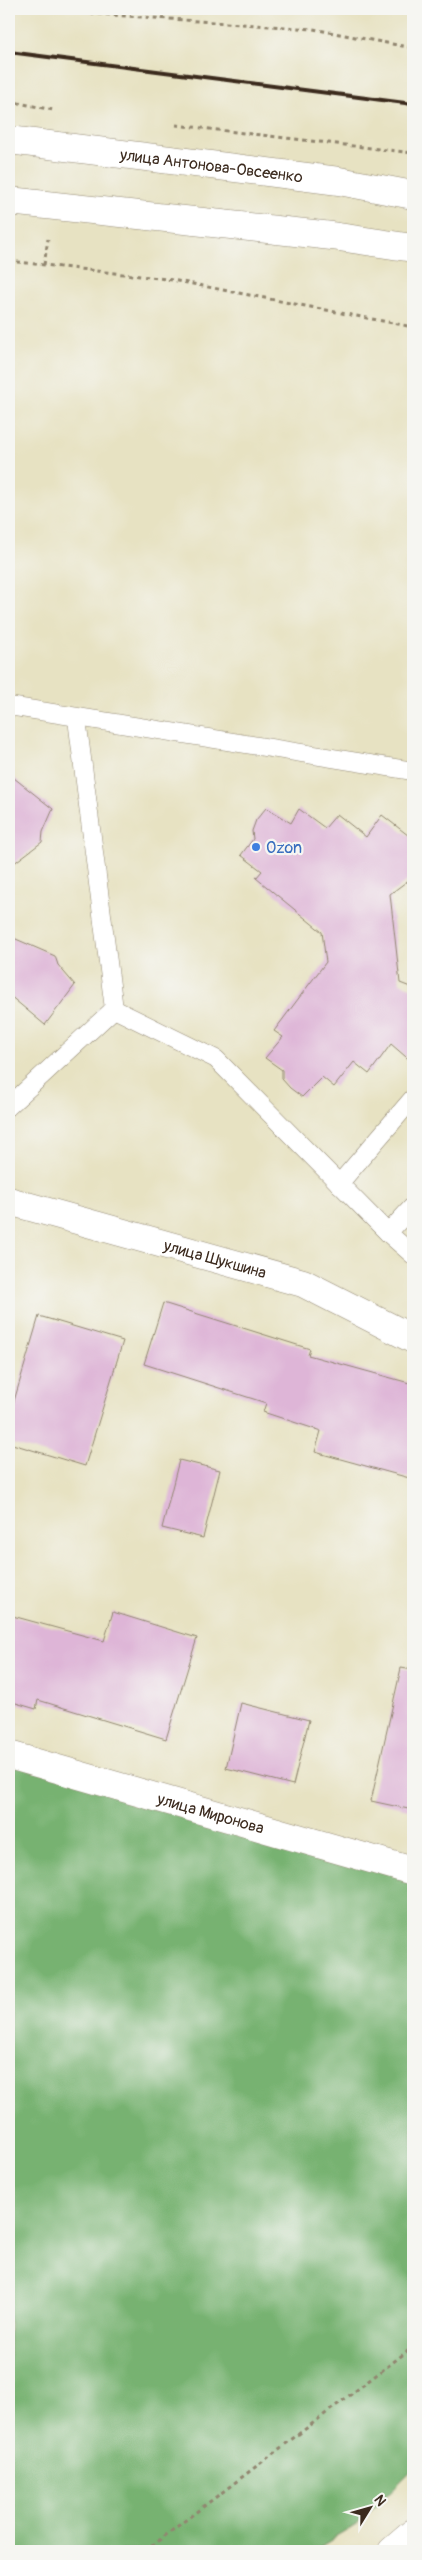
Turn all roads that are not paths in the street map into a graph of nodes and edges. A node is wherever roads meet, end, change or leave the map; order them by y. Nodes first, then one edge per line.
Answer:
1 (9, 140) edge
2 (413, 195) edge
3 (9, 201) edge
4 (413, 248) edge
5 (9, 706) edge
6 (77, 719) junction
7 (413, 771) edge
8 (114, 1009) junction
9 (413, 1098) edge
10 (9, 1106) edge
11 (339, 1184) junction
12 (9, 1201) edge
13 (413, 1206) edge
14 (388, 1233) junction
15 (413, 1255) edge
16 (413, 1339) edge
17 (9, 1755) edge
18 (413, 1871) edge
19 (413, 2533) edge
20 (392, 2551) edge

1 - 2 main road, улица Антонова-Овсеенко
3 - 4 main road
5 - 6 lane
6 - 7 lane
6 - 8 lane
8 - 10 lane
8 - 11 lane
9 - 11 lane
11 - 14 lane
12 - 16 main road, улица Шукшина
13 - 14 lane
14 - 15 lane
17 - 18 main road, улица Миронова
19 - 20 main road

